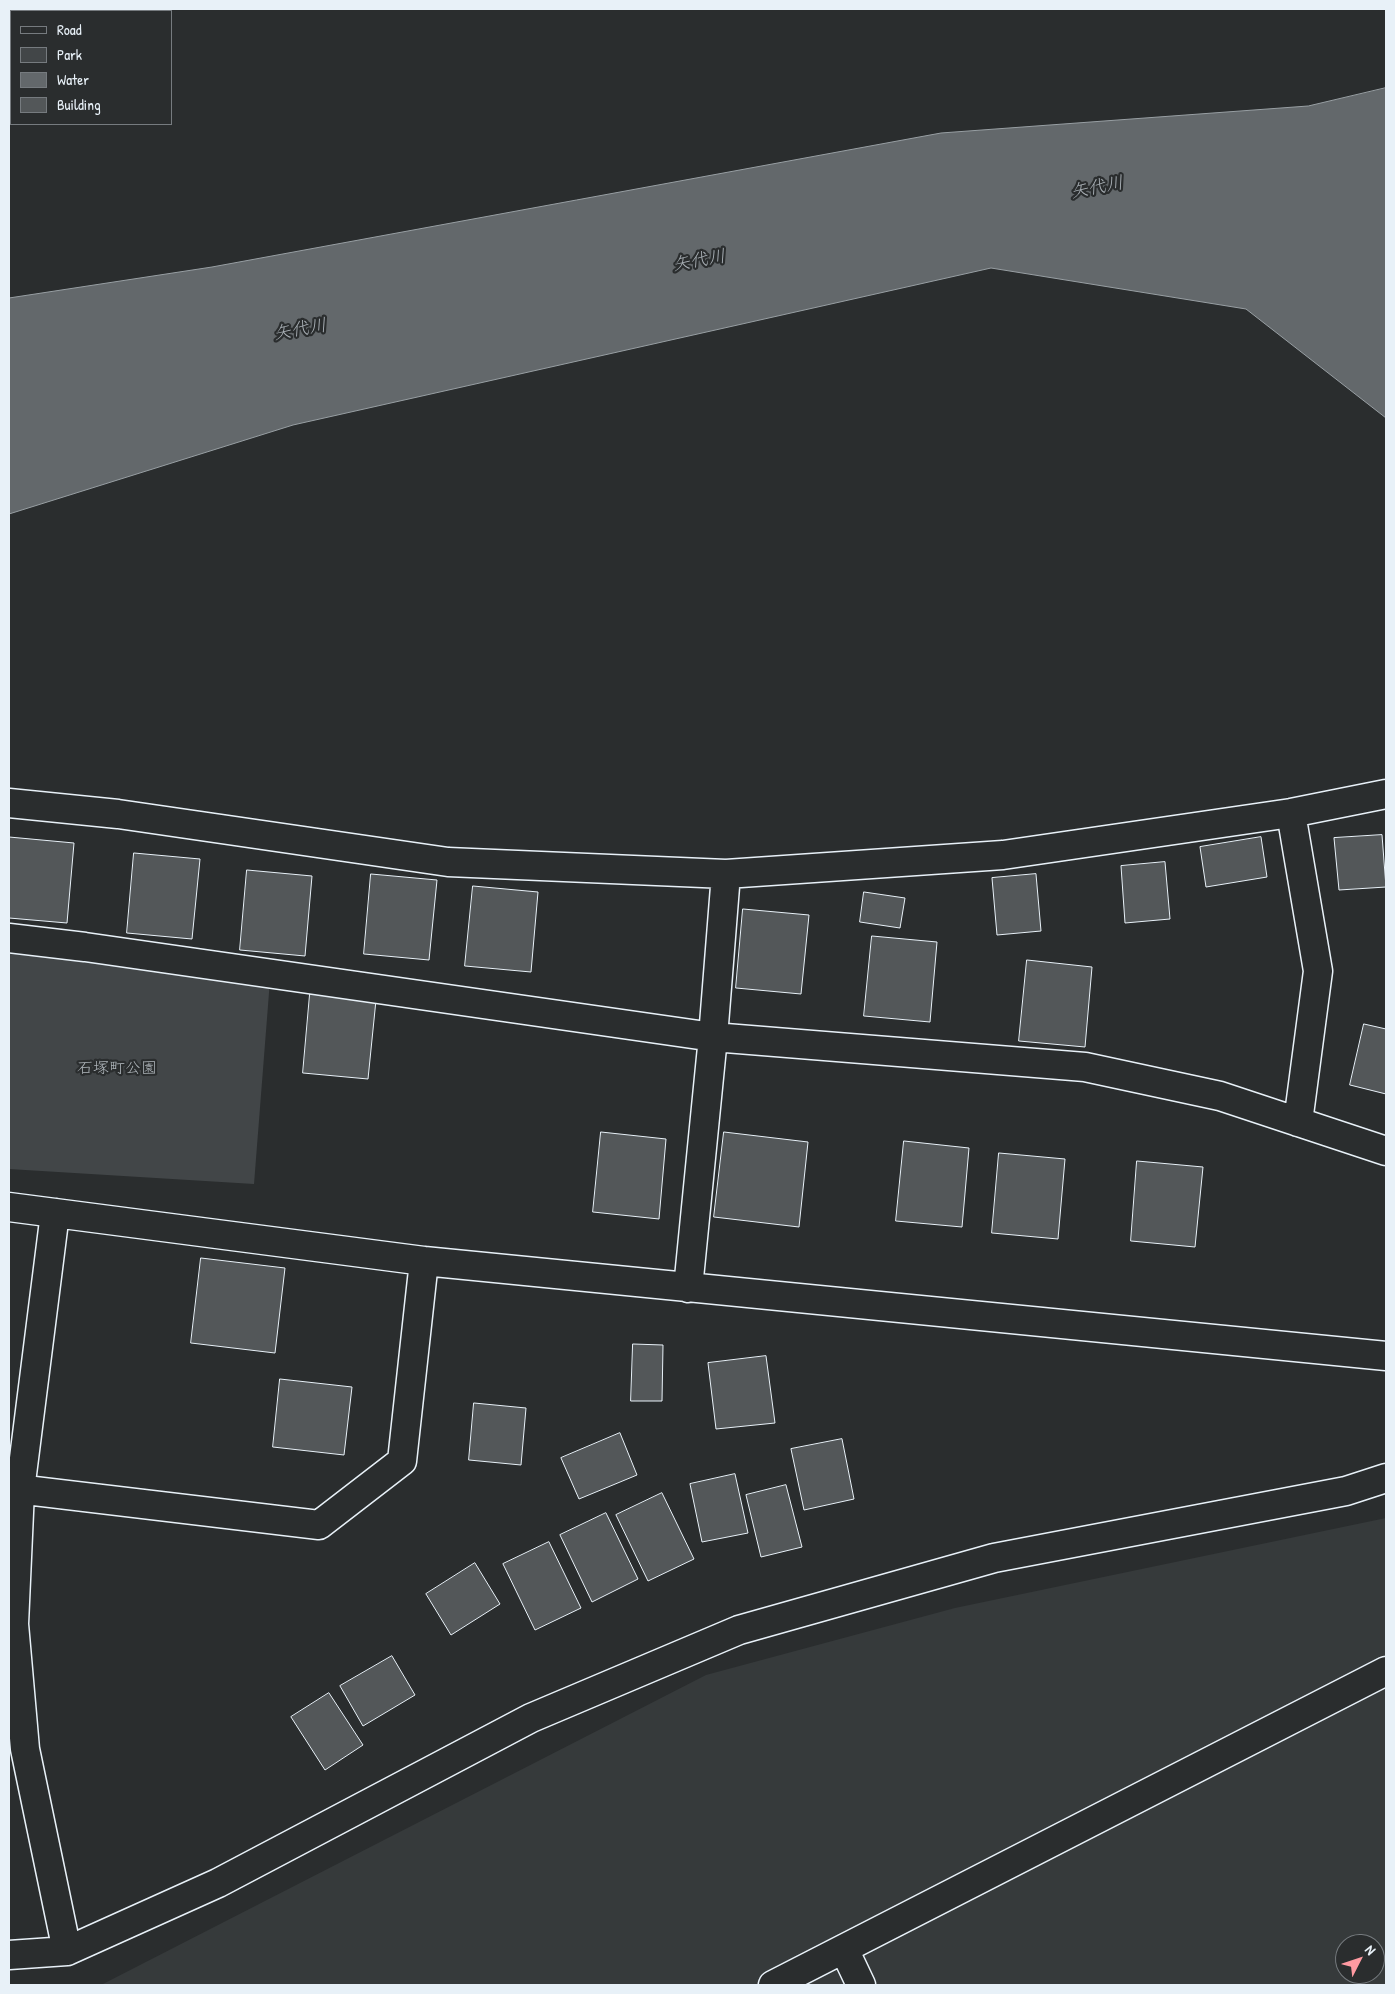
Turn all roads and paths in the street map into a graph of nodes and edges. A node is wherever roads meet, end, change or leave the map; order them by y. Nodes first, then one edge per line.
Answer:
1 (1386, 794) edge
2 (9, 804) edge
3 (1291, 813) junction
4 (726, 874) junction
5 (9, 938) edge
6 (713, 1037) junction
7 (1298, 1122) junction
8 (1386, 1151) edge
9 (9, 1207) edge
10 (56, 1213) junction
11 (424, 1261) junction
12 (688, 1288) junction
13 (1386, 1356) edge
14 (1386, 1478) edge
15 (14, 1489) edge
16 (1386, 1671) edge
17 (17, 1748) edge
18 (844, 1949) junction
19 (67, 1950) junction
20 (9, 1955) edge
21 (773, 1985) edge
22 (861, 1985) edge

1 - 3 street
2 - 4 street
3 - 4 street
3 - 7 street
4 - 6 street
5 - 6 street
6 - 7 street
6 - 12 street
7 - 8 street
9 - 10 street
10 - 11 street
10 - 15 street
11 - 12 street
11 - 15 street
12 - 13 street
14 - 19 street
15 - 17 street
16 - 18 street
17 - 19 street
18 - 21 street
18 - 22 street
19 - 20 street

